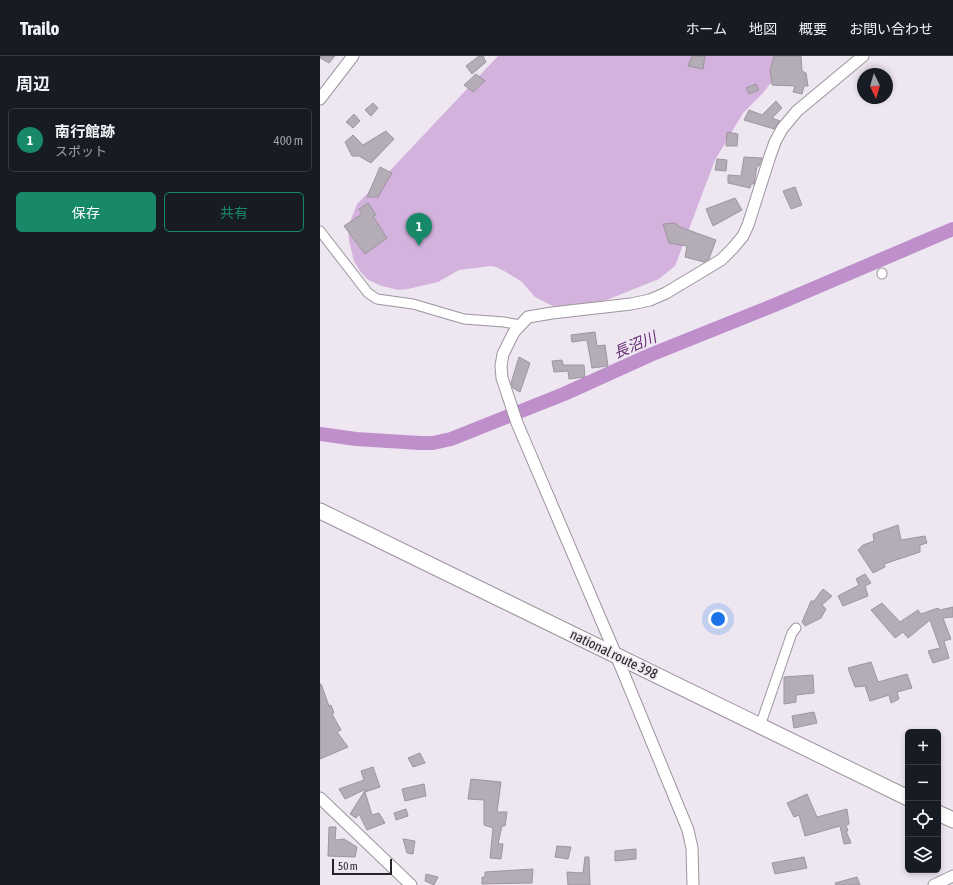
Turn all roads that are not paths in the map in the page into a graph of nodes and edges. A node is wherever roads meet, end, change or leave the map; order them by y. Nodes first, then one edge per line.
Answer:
1 (354, 56) edge
2 (863, 56) edge
3 (320, 99) edge
4 (320, 231) edge
5 (520, 325) junction
6 (320, 511) edge
7 (796, 628) dead end
8 (616, 655) junction
9 (760, 726) junction
10 (905, 797) edge
11 (320, 798) edge
12 (941, 814) edge
13 (953, 820) edge
14 (953, 876) edge
15 (411, 885) edge
16 (693, 885) edge
17 (934, 885) edge

1 - 3 street
2 - 5 street
4 - 5 street
5 - 8 street
6 - 8 highway, national route 398
7 - 9 street
8 - 9 highway, national route 398
8 - 16 street
9 - 10 highway, national route 398
11 - 15 street
12 - 13 highway
14 - 17 street

